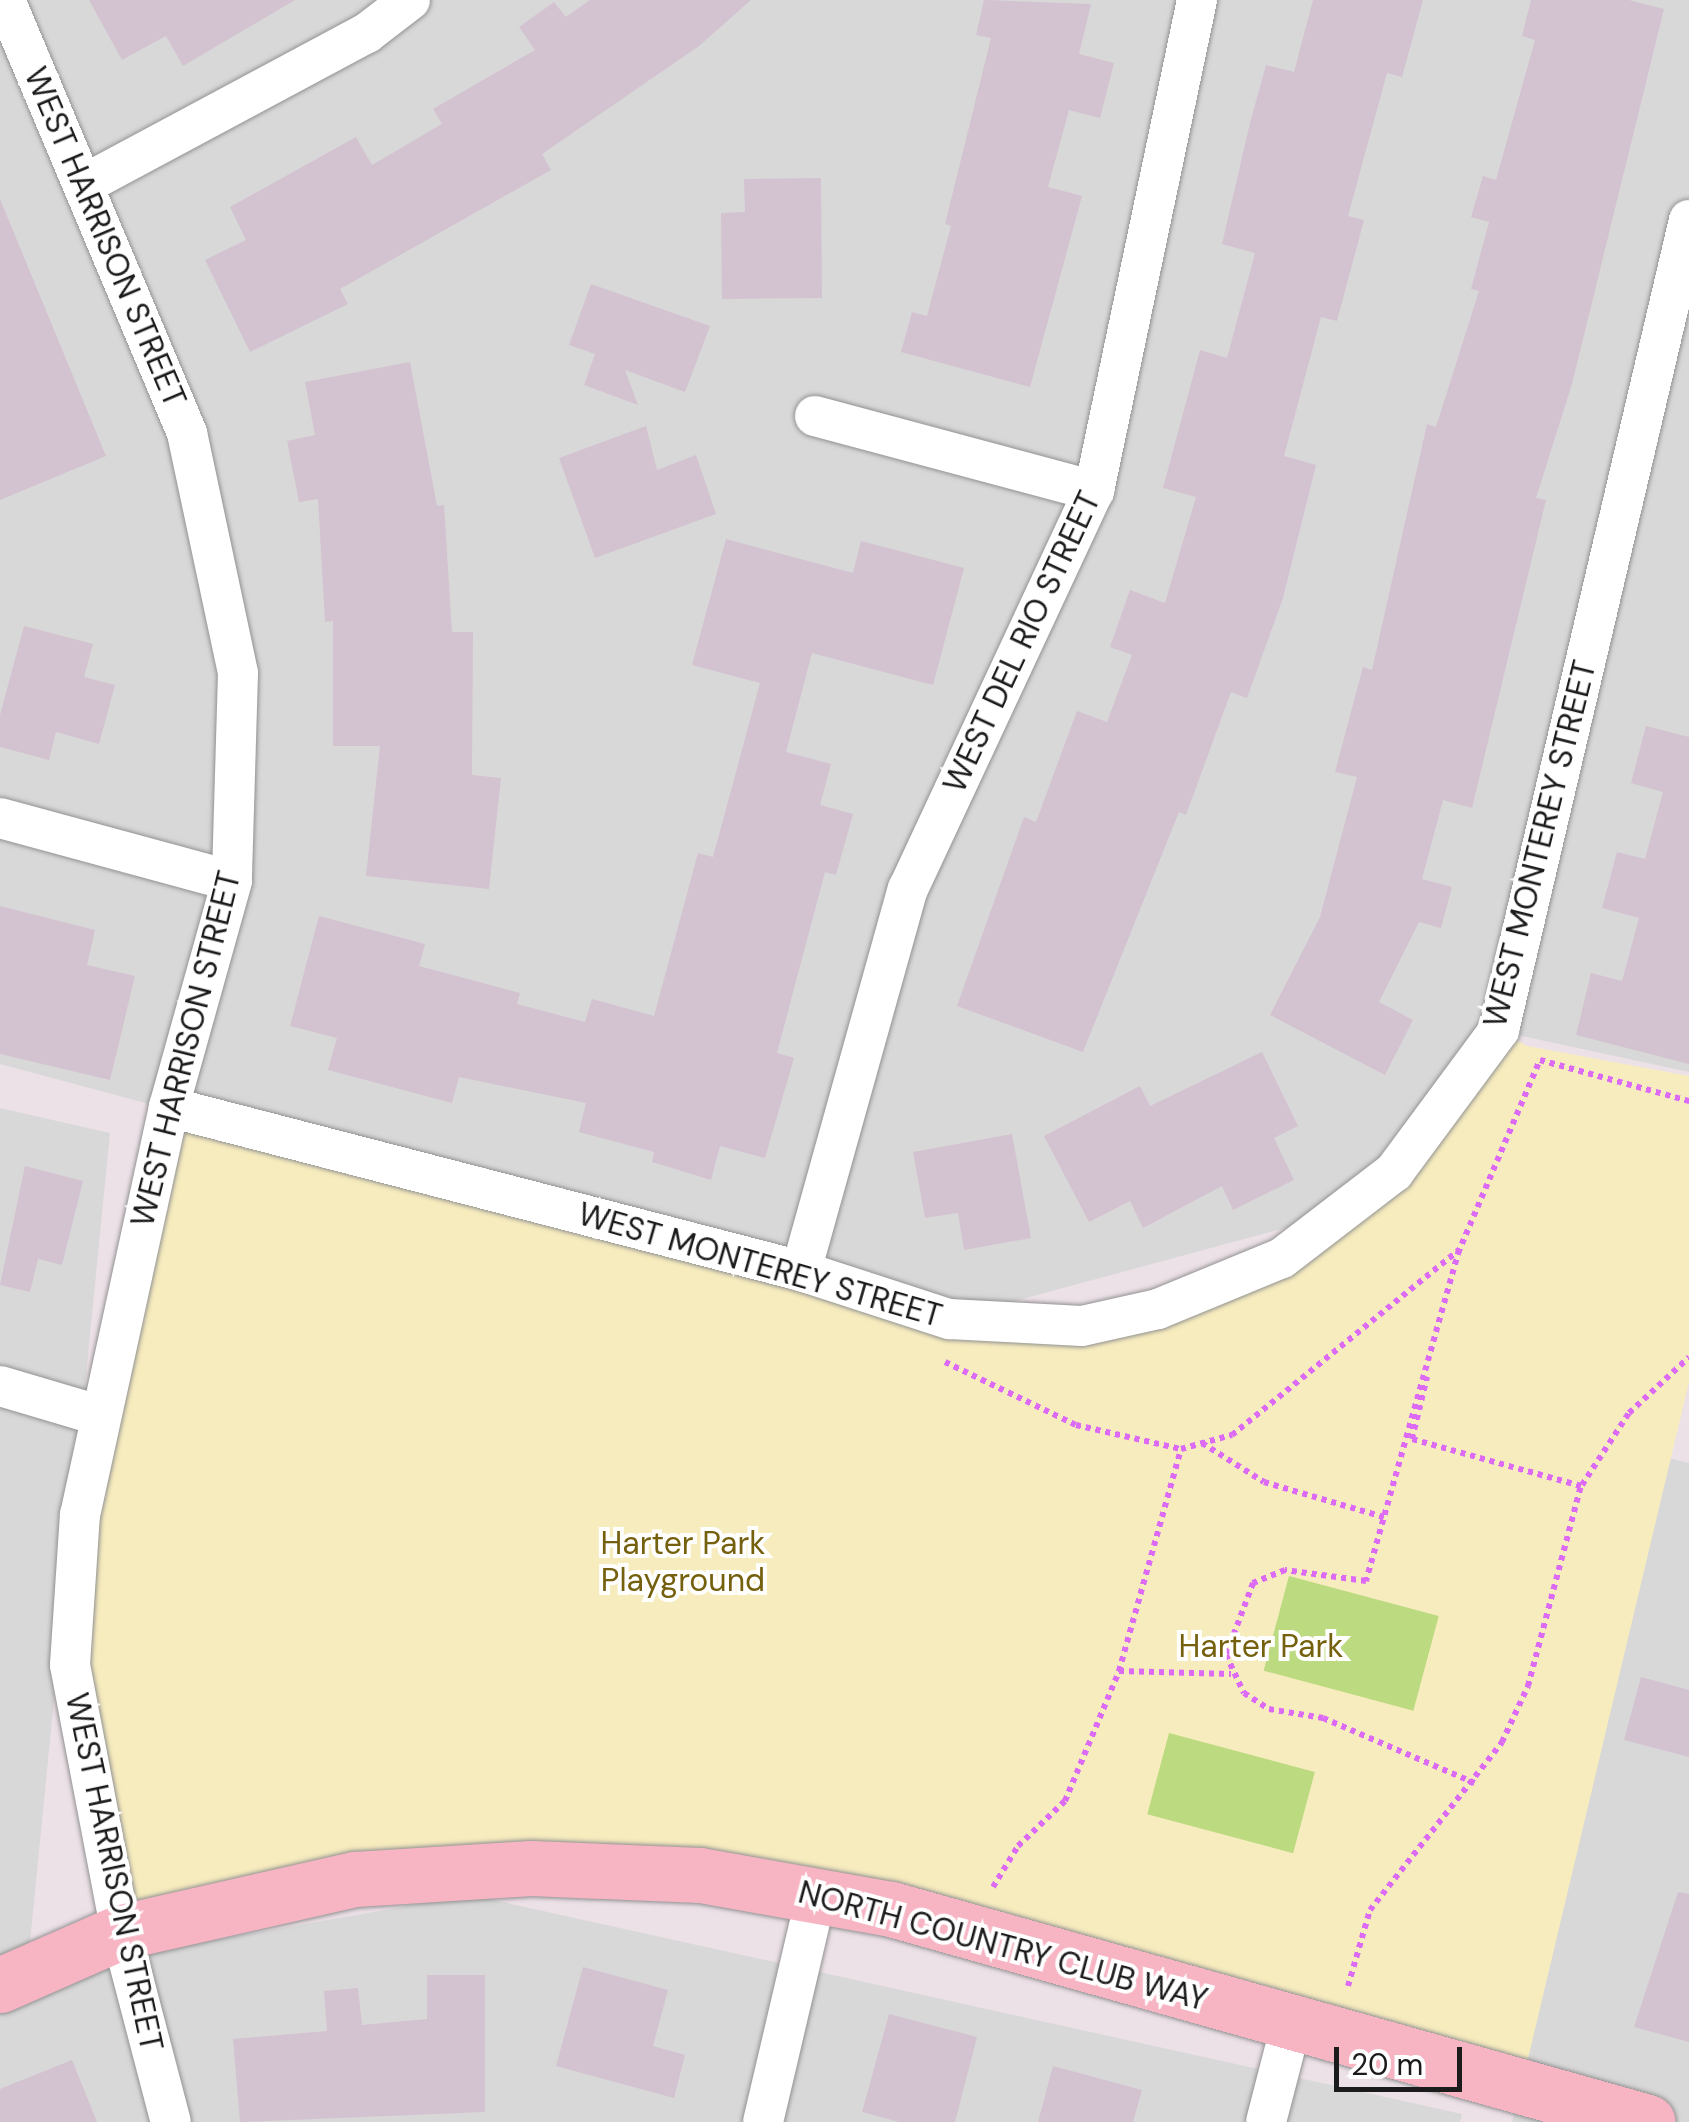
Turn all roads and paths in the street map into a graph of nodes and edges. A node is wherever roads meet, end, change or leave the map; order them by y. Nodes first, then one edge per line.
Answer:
1 (5, 0) edge
2 (410, 0) edge
3 (1197, 0) edge
4 (85, 184) junction
5 (1689, 220) edge
6 (815, 416) dead end
7 (1094, 491) junction
8 (0, 818) edge
9 (232, 880) junction
10 (1689, 1101) edge
11 (169, 1107) junction
12 (1459, 1250) junction
13 (801, 1271) junction
14 (1689, 1358) edge
15 (942, 1360) dead end
16 (0, 1386) edge
17 (101, 1416) junction
18 (1202, 1443) junction
19 (1181, 1448) junction
20 (1581, 1486) junction
21 (1384, 1517) junction
22 (1119, 1671) junction
23 (1231, 1674) junction
24 (1475, 1783) junction
25 (992, 1889) dead end
26 (816, 1892) junction
27 (120, 1932) junction
28 (0, 1985) edge
29 (1347, 1988) dead end
30 (1292, 2024) junction
31 (171, 2122) edge
32 (763, 2122) edge
33 (1266, 2122) edge
34 (1648, 2122) edge

1 - 4 street, WEST HARRISON STREET
2 - 4 street
3 - 7 street, WEST DEL RIO STREET
4 - 9 street, WEST HARRISON STREET
5 - 13 street, WEST MONTEREY STREET
6 - 7 street
7 - 13 street, WEST DEL RIO STREET
8 - 9 street
9 - 11 street, WEST HARRISON STREET
10 - 12 path
11 - 13 street, WEST MONTEREY STREET
11 - 17 street, WEST HARRISON STREET
12 - 18 path
12 - 20 path
12 - 21 path
14 - 20 path
15 - 19 path
16 - 17 street
17 - 27 street, WEST HARRISON STREET
18 - 19 path
18 - 21 path
19 - 22 path
20 - 24 path
21 - 23 path
22 - 23 path
22 - 25 path
23 - 24 path
24 - 29 path
26 - 27 street, NORTH COUNTRY CLUB WAY
26 - 30 street, NORTH COUNTRY CLUB WAY
26 - 32 street
27 - 28 street, NORTH COUNTRY CLUB WAY
27 - 31 street, WEST HARRISON STREET
30 - 33 street
30 - 34 street, NORTH COUNTRY CLUB WAY

